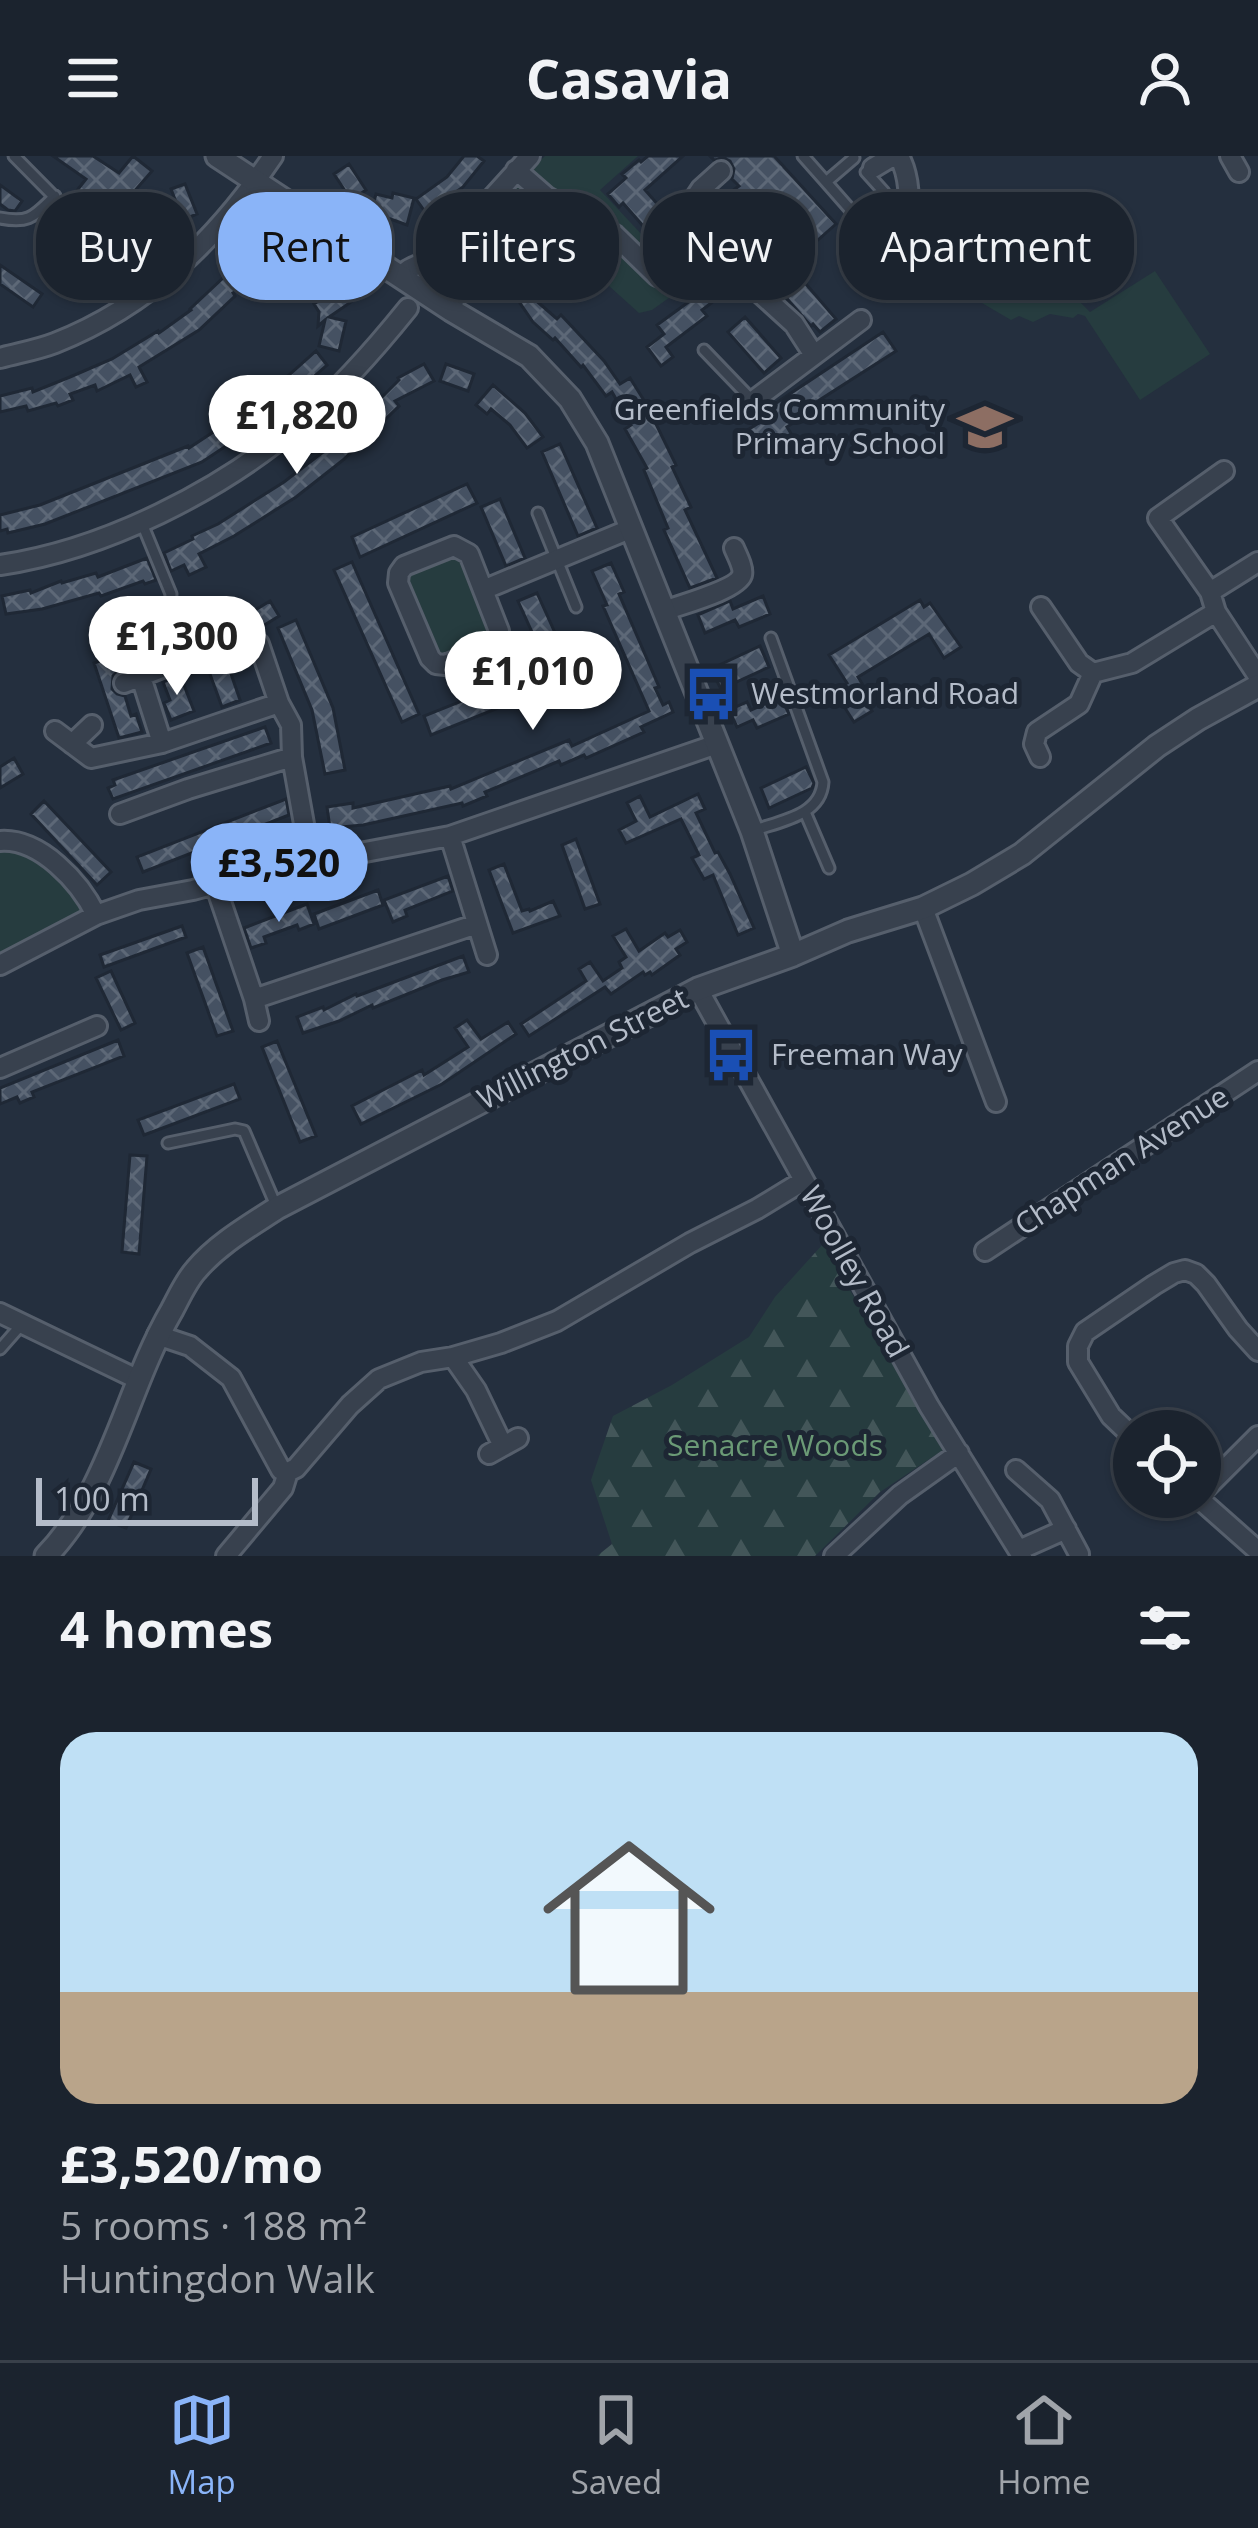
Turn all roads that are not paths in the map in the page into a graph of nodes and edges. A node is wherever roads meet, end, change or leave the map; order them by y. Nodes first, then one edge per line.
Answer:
1 (14, 156) edge
2 (217, 156) edge
3 (274, 156) edge
4 (802, 156) edge
5 (896, 156) edge
6 (853, 157) edge
7 (523, 163) edge
8 (870, 170) junction
9 (721, 171) dead end
10 (826, 182) junction
11 (255, 183) junction
12 (51, 192) edge
13 (498, 192) edge
14 (699, 192) edge
15 (884, 192) dead end
16 (907, 192) edge
17 (839, 197) edge
18 (36, 214) edge
19 (0, 218) edge
20 (643, 262) edge
21 (416, 265) edge
22 (400, 277) junction
23 (454, 300) edge
24 (768, 300) edge
25 (138, 301) joint
26 (408, 308) dead end
27 (451, 310) junction
28 (861, 320) dead end
29 (704, 350) dead end
30 (814, 355) junction
31 (0, 358) edge
32 (753, 401) joint
33 (1224, 471) dead end
34 (538, 513) dead end
35 (141, 520) junction
36 (631, 529) junction
37 (734, 548) dead end
38 (557, 559) junction
39 (1258, 562) edge
40 (0, 565) edge
41 (483, 590) junction
42 (1210, 592) junction
43 (170, 607) dead end
44 (576, 607) dead end
45 (1041, 607) dead end
46 (664, 611) junction
47 (1216, 612) junction
48 (172, 637) dead end
49 (771, 638) dead end
50 (260, 644) dead end
51 (1093, 674) junction
52 (1258, 676) edge
53 (1258, 686) edge
54 (279, 703) junction
55 (92, 725) dead end
56 (56, 731) dead end
57 (162, 742) junction
58 (72, 744) junction
59 (717, 744) junction
60 (292, 757) junction
61 (1040, 757) dead end
62 (805, 812) junction
63 (120, 814) dead end
64 (752, 831) junction
65 (450, 836) junction
66 (0, 841) edge
67 (311, 863) junction
68 (829, 868) dead end
69 (215, 884) junction
70 (923, 908) junction
71 (96, 915) junction
72 (477, 924) junction
73 (487, 955) dead end
74 (793, 955) junction
75 (0, 965) edge
76 (698, 989) junction
77 (254, 999) junction
78 (259, 1021) dead end
79 (84, 1025) dead end
80 (0, 1068) edge
81 (1258, 1071) edge
82 (996, 1102) dead end
83 (168, 1143) dead end
84 (803, 1180) junction
85 (277, 1208) junction
86 (986, 1251) dead end
87 (0, 1313) edge
88 (22, 1324) junction
89 (158, 1335) junction
90 (0, 1348) edge
91 (1258, 1352) edge
92 (453, 1357) junction
93 (137, 1379) junction
94 (1113, 1417) edge
95 (1258, 1436) edge
96 (504, 1446) dead end
97 (959, 1453) junction
98 (1016, 1470) dead end
99 (288, 1472) junction
100 (1221, 1474) edge
101 (1221, 1517) edge
102 (1066, 1529) junction
103 (1258, 1551) edge
104 (1020, 1553) edge
105 (1079, 1554) edge
106 (46, 1556) edge
107 (226, 1556) edge
108 (835, 1556) edge

1 - 12 lane
2 - 11 street
3 - 11 street
4 - 10 lane
5 - 8 street
5 - 16 street
6 - 8 lane
6 - 10 lane
7 - 13 street
7 - 20 street
8 - 15 lane
9 - 14 street
10 - 17 lane
11 - 22 street
11 - 25 street
18 - 19 lane
21 - 22 street
22 - 27 street
23 - 27 street
24 - 30 street
25 - 31 street
26 - 35 street
27 - 36 street
28 - 30 street
29 - 32 lane
30 - 32 street
33 - 42 street
34 - 38 lane
35 - 40 street
35 - 43 lane
36 - 38 street
36 - 46 street
37 - 46 street
38 - 41 street
38 - 44 lane
39 - 42 street
41 - 41 street
42 - 47 street
45 - 51 street
46 - 59 street
47 - 51 street
47 - 52 street
48 - 57 street
49 - 62 lane
50 - 54 street
51 - 61 street
53 - 70 street, Willington Street
54 - 57 street
54 - 60 street
55 - 58 street
56 - 58 street
57 - 58 street
59 - 64 street
59 - 65 street
60 - 63 street
60 - 67 street
62 - 64 lane
62 - 68 lane
64 - 74 street
65 - 67 street
65 - 72 street
66 - 71 street
67 - 69 street
69 - 71 street
69 - 77 street
70 - 74 street, Willington Street
70 - 82 street
71 - 75 street
72 - 73 street
72 - 77 street
74 - 76 street, Willington Street
76 - 84 street, Woolley Road
76 - 85 street, Willington Street
77 - 78 street
79 - 80 street
81 - 86 street, Chapman Avenue
83 - 85 lane
84 - 92 street
84 - 97 street, Woolley Road
85 - 89 street, Willington Street
87 - 88 street
88 - 90 lane
88 - 93 street
89 - 93 street, Willington Street
89 - 99 street
91 - 94 street
92 - 96 street
92 - 99 street
93 - 106 street, Willington Street
95 - 100 street
97 - 104 street, Woolley Road
97 - 108 street
98 - 102 street
99 - 107 street
101 - 103 street
102 - 104 street, Woolley Road
102 - 105 street

